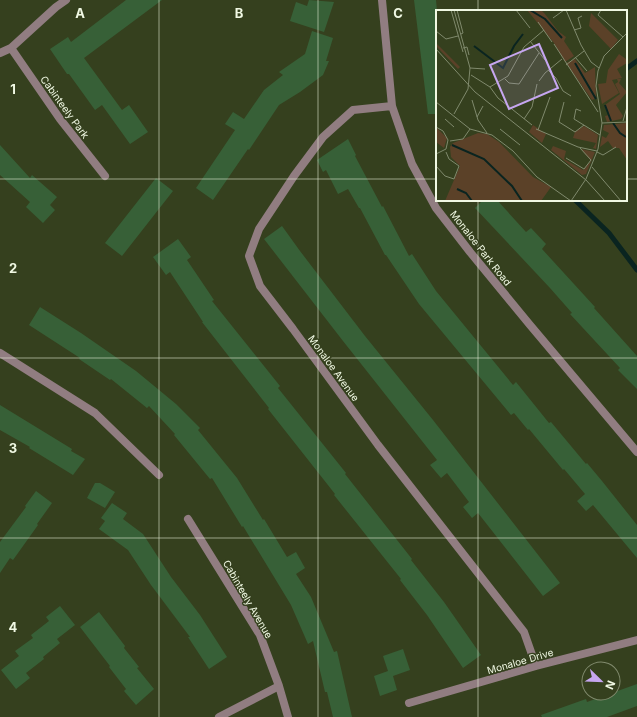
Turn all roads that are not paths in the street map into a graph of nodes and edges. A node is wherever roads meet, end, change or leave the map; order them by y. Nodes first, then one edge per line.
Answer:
1 (66, 0) edge
2 (382, 0) edge
3 (11, 48) junction
4 (0, 53) edge
5 (392, 106) junction
6 (105, 176) dead end
7 (0, 353) edge
8 (636, 450) edge
9 (159, 475) dead end
10 (188, 519) dead end
11 (637, 640) edge
12 (536, 666) junction
13 (279, 686) junction
14 (409, 703) dead end
15 (219, 717) edge
16 (288, 717) edge

1 - 3 street
2 - 5 street, Monaloe Park Road
3 - 4 street
3 - 6 street, Cabinteely Park
5 - 8 street, Monaloe Park Road
5 - 12 street, Monaloe Avenue
7 - 9 street
10 - 13 street, Cabinteely Avenue
11 - 12 street, Monaloe Drive
12 - 14 street, Monaloe Drive
13 - 15 street
13 - 16 street, Cabinteely Avenue

